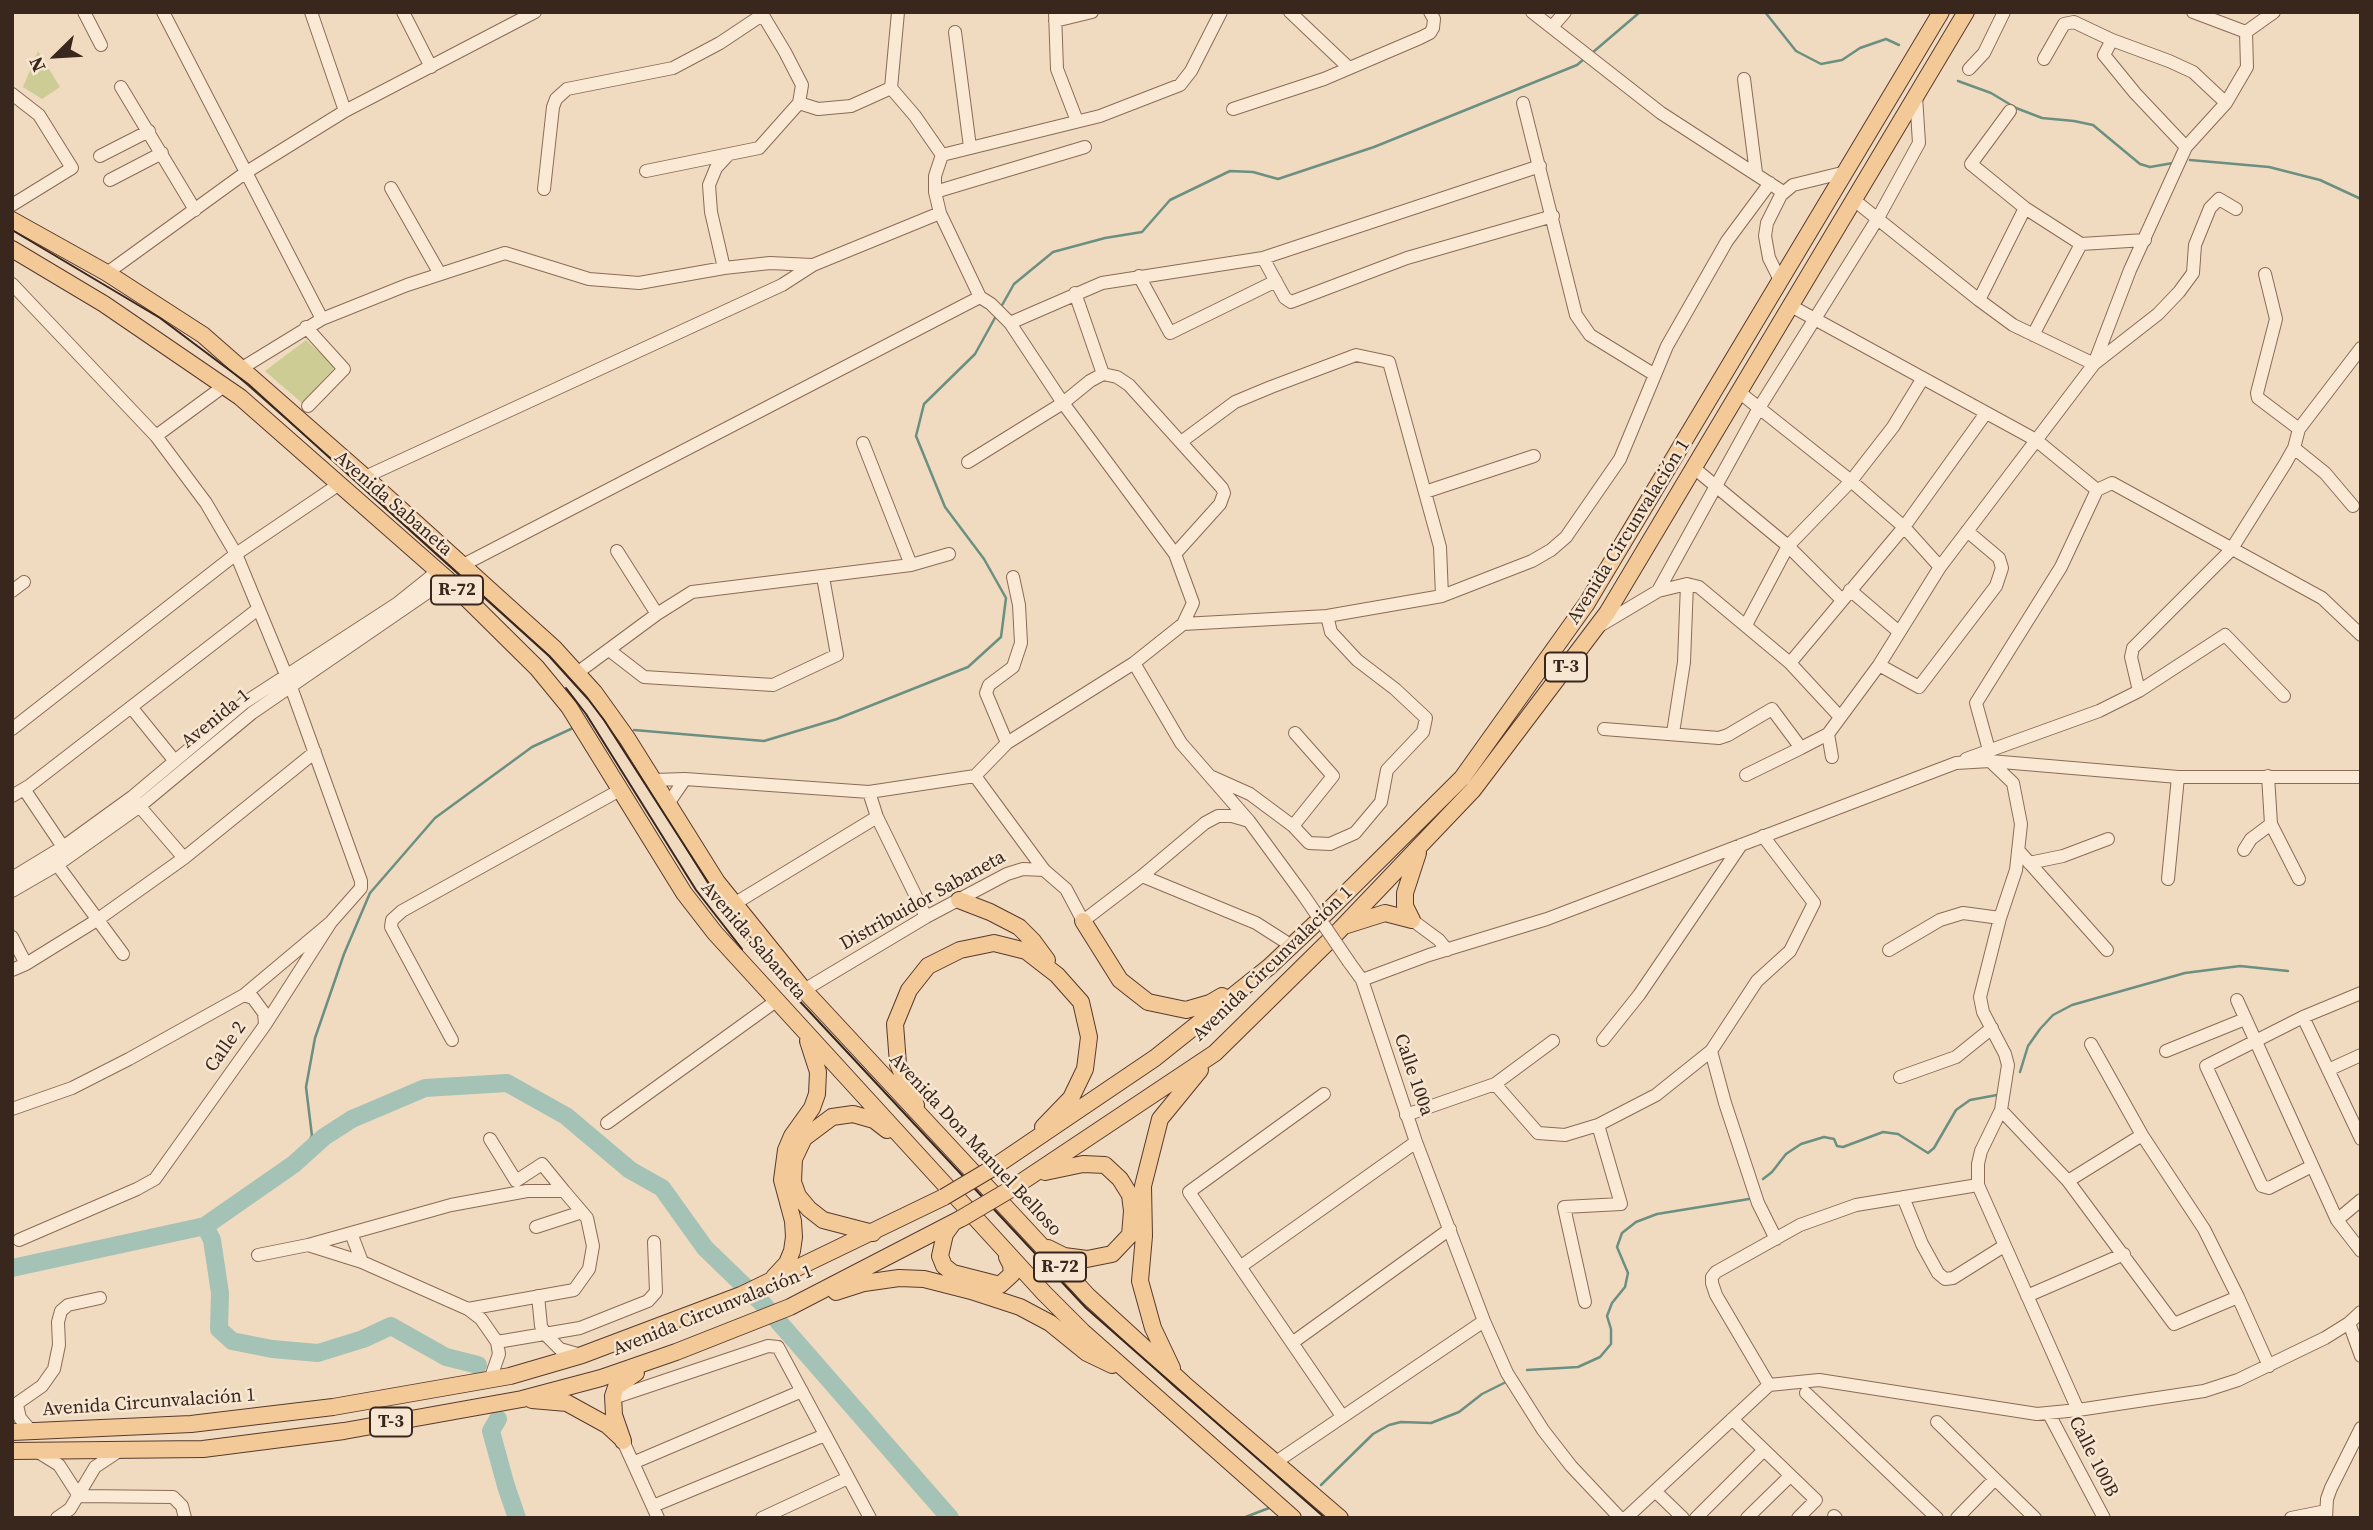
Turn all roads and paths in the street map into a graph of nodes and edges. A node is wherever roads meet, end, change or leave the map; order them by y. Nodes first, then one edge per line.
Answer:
1 (84, 12) edge
2 (163, 12) edge
3 (311, 12) edge
4 (403, 12) edge
5 (535, 12) edge
6 (898, 12) edge
7 (1092, 12) edge
8 (1207, 12) edge
9 (1221, 12) edge
10 (1290, 12) edge
11 (1430, 12) edge
12 (1532, 12) edge
13 (1565, 12) edge
14 (1941, 12) edge
15 (1966, 12) edge
16 (2004, 12) edge
17 (2193, 12) edge
18 (2274, 12) edge
19 (762, 14) edge
20 (1055, 17) edge
21 (1552, 27) junction
22 (955, 32) dead end
23 (2246, 32) junction
24 (1211, 33) junction
25 (2112, 40) junction
26 (101, 45) dead end
27 (2044, 59) dead end
28 (430, 67) junction
29 (1349, 68) junction
30 (1969, 69) dead end
31 (1744, 79) dead end
32 (121, 87) dead end
33 (891, 88) junction
34 (12, 94) edge
35 (1916, 96) junction
36 (799, 103) junction
37 (1523, 103) dead end
38 (2226, 103) junction
39 (1233, 108) dead end
40 (345, 111) junction
41 (2010, 111) dead end
42 (1077, 121) junction
43 (149, 131) junction
44 (970, 147) junction
45 (1085, 147) dead end
46 (2186, 147) junction
47 (162, 153) junction
48 (729, 155) junction
49 (942, 155) junction
50 (100, 156) dead end
51 (1540, 166) junction
52 (646, 171) dead end
53 (1846, 172) junction
54 (245, 173) junction
55 (1756, 173) junction
56 (110, 180) dead end
57 (1770, 183) junction
58 (391, 188) dead end
59 (544, 189) dead end
60 (1783, 191) junction
61 (935, 192) junction
62 (1854, 200) junction
63 (12, 205) edge
64 (2025, 208) junction
65 (2236, 209) dead end
66 (195, 210) junction
67 (940, 213) junction
68 (1553, 216) junction
69 (1878, 218) junction
70 (12, 220) edge
71 (2144, 240) junction
72 (2081, 244) junction
73 (12, 249) edge
74 (1263, 258) junction
75 (813, 265) junction
76 (724, 268) junction
77 (107, 274) junction
78 (440, 274) junction
79 (2264, 274) dead end
80 (1139, 276) junction
81 (1780, 280) junction
82 (1276, 281) junction
83 (12, 284) edge
84 (1075, 293) junction
85 (986, 300) junction
86 (1979, 300) junction
87 (1791, 306) junction
88 (322, 319) junction
89 (1815, 319) junction
90 (1007, 320) junction
91 (306, 327) junction
92 (2033, 335) junction
93 (2361, 348) edge
94 (2094, 364) junction
95 (242, 368) junction
96 (1103, 374) junction
97 (1655, 374) junction
98 (1923, 378) junction
99 (224, 386) junction
100 (1739, 392) junction
101 (1063, 402) junction
102 (308, 406) dead end
103 (1759, 408) junction
104 (1986, 413) junction
105 (2299, 429) junction
106 (156, 436) junction
107 (2036, 440) junction
108 (1181, 442) junction
109 (863, 443) dead end
110 (2294, 448) junction
111 (1534, 456) dead end
112 (968, 462) dead end
113 (1693, 468) junction
114 (365, 477) junction
115 (1851, 481) junction
116 (338, 485) junction
117 (1715, 486) junction
118 (2097, 491) junction
119 (1424, 492) junction
120 (2354, 506) dead end
121 (1904, 527) junction
122 (1967, 531) junction
123 (1788, 546) junction
124 (2231, 550) junction
125 (617, 551) dead end
126 (236, 554) junction
127 (949, 554) dead end
128 (1175, 554) junction
129 (463, 565) junction
130 (911, 565) junction
131 (1940, 566) junction
132 (442, 575) junction
133 (823, 577) junction
134 (1013, 577) dead end
135 (24, 582) dead end
136 (1686, 584) junction
137 (12, 591) edge
138 (1658, 591) junction
139 (1846, 595) junction
140 (1442, 596) junction
141 (258, 608) junction
142 (657, 614) junction
143 (1327, 616) junction
144 (1182, 624) junction
145 (1746, 625) junction
146 (1596, 628) junction
147 (1899, 632) junction
148 (2361, 635) edge
149 (609, 650) junction
150 (1135, 663) junction
151 (1790, 663) junction
152 (1879, 665) junction
153 (578, 673) junction
154 (288, 682) junction
155 (2138, 691) junction
156 (2284, 696) dead end
157 (131, 707) junction
158 (1840, 717) junction
159 (12, 729) edge
160 (1604, 729) dead end
161 (1295, 733) dead end
162 (1673, 733) junction
163 (1828, 734) junction
164 (208, 741) junction
165 (1007, 743) junction
166 (1801, 748) junction
167 (315, 752) junction
168 (1989, 756) junction
169 (1832, 757) dead end
170 (174, 760) junction
171 (1209, 775) junction
172 (1746, 775) dead end
173 (975, 776) junction
174 (2178, 776) junction
175 (2268, 776) junction
176 (2361, 777) edge
177 (685, 779) junction
178 (653, 780) junction
179 (24, 789) junction
180 (620, 790) junction
181 (869, 792) junction
182 (12, 796) edge
183 (136, 801) junction
184 (668, 804) junction
185 (877, 817) junction
186 (1249, 821) junction
187 (2271, 824) junction
188 (1293, 826) junction
189 (1763, 836) junction
190 (2108, 839) dead end
191 (1421, 845) junction
192 (1741, 845) junction
193 (63, 847) junction
194 (2018, 850) junction
195 (2244, 850) dead end
196 (184, 858) junction
197 (53, 860) junction
198 (2029, 863) junction
199 (1044, 870) junction
200 (1142, 876) junction
201 (12, 878) edge
202 (2168, 879) dead end
203 (2299, 879) dead end
204 (12, 891) edge
205 (958, 900) junction
206 (734, 904) junction
207 (926, 918) junction
208 (2000, 918) junction
209 (97, 920) junction
210 (1083, 920) junction
211 (1412, 920) junction
212 (331, 922) junction
213 (1344, 926) junction
214 (12, 937) edge
215 (1292, 946) junction
216 (1447, 950) junction
217 (1889, 950) dead end
218 (2107, 950) dead end
219 (123, 954) dead end
220 (26, 964) junction
221 (1269, 967) junction
222 (12, 970) edge
223 (1057, 975) junction
224 (1362, 980) junction
225 (804, 990) junction
226 (2361, 993) edge
227 (244, 995) junction
228 (2237, 1000) dead end
229 (776, 1001) junction
230 (2304, 1017) junction
231 (2245, 1019) junction
232 (265, 1025) junction
233 (1992, 1028) junction
234 (802, 1030) junction
235 (1603, 1040) dead end
236 (452, 1041) dead end
237 (1553, 1041) dead end
238 (2255, 1041) junction
239 (2091, 1044) dead end
240 (1711, 1051) junction
241 (2166, 1051) dead end
242 (1215, 1053) junction
243 (2361, 1055) edge
244 (2328, 1070) junction
245 (1900, 1077) dead end
246 (1495, 1084) junction
247 (1324, 1094) dead end
248 (12, 1109) edge
249 (2001, 1110) junction
250 (1406, 1115) junction
251 (921, 1117) junction
252 (607, 1123) dead end
253 (1598, 1125) junction
254 (2142, 1135) junction
255 (490, 1139) dead end
256 (2361, 1139) edge
257 (1416, 1142) junction
258 (912, 1150) junction
259 (1019, 1152) junction
260 (2312, 1166) junction
261 (1036, 1174) junction
262 (2068, 1181) junction
263 (1978, 1185) junction
264 (519, 1186) junction
265 (564, 1191) junction
266 (1903, 1197) junction
267 (2361, 1200) edge
268 (582, 1212) junction
269 (958, 1220) junction
270 (2337, 1220) junction
271 (536, 1227) dead end
272 (1450, 1229) junction
273 (351, 1233) junction
274 (873, 1233) junction
275 (1776, 1239) junction
276 (19, 1240) dead end
277 (653, 1242) dead end
278 (1037, 1242) junction
279 (308, 1245) junction
280 (2004, 1245) junction
281 (1004, 1251) junction
282 (2361, 1251) edge
283 (2124, 1254) junction
284 (258, 1255) dead end
285 (362, 1262) junction
286 (1240, 1267) junction
287 (768, 1284) junction
288 (538, 1296) junction
289 (2027, 1296) junction
290 (2238, 1297) junction
291 (100, 1298) dead end
292 (1585, 1302) dead end
293 (790, 1307) junction
294 (468, 1309) junction
295 (2361, 1312) edge
296 (1484, 1321) junction
297 (2348, 1323) junction
298 (545, 1334) junction
299 (497, 1342) junction
300 (1292, 1343) junction
301 (676, 1352) junction
302 (582, 1355) junction
303 (2361, 1356) edge
304 (2269, 1366) junction
305 (1128, 1372) junction
306 (490, 1380) junction
307 (1184, 1384) junction
308 (1769, 1385) junction
309 (802, 1391) junction
310 (1806, 1393) dead end
311 (612, 1398) junction
312 (522, 1399) junction
313 (15, 1406) edge
314 (2078, 1410) junction
315 (2049, 1414) junction
316 (1342, 1416) junction
317 (1732, 1419) junction
318 (1937, 1422) dead end
319 (2361, 1427) edge
320 (12, 1432) edge
321 (32, 1432) junction
322 (825, 1434) junction
323 (624, 1441) junction
324 (1764, 1450) junction
325 (12, 1451) edge
326 (119, 1451) junction
327 (38, 1452) junction
328 (635, 1462) junction
329 (1276, 1462) junction
330 (1790, 1476) junction
331 (848, 1478) junction
332 (1995, 1479) junction
333 (1655, 1491) junction
334 (79, 1496) junction
335 (656, 1512) edge
336 (2326, 1514) edge
337 (1292, 1517) edge
338 (57, 1518) edge
339 (184, 1518) edge
340 (762, 1518) edge
341 (870, 1518) edge
342 (1340, 1518) edge
343 (1620, 1518) edge
344 (1626, 1518) edge
345 (1683, 1518) edge
346 (1696, 1518) edge
347 (1748, 1518) edge
348 (1798, 1518) edge
349 (1937, 1518) edge
350 (1957, 1518) edge
351 (2035, 1518) edge
352 (2104, 1518) edge
353 (2291, 1518) edge

1 - 26 street
2 - 54 street
3 - 40 street
4 - 28 street
5 - 28 street
6 - 33 street
7 - 20 street
8 - 24 street
9 - 24 street
10 - 29 street
11 - 29 street
12 - 21 street
13 - 21 street
14 - 53 main road, Avenida Circunvalación 1 / T-3
15 - 35 main road, Avenida Circunvalación 1 / T-3
16 - 30 street
17 - 23 street
18 - 23 street
19 - 36 street
19 - 59 street
20 - 42 street
21 - 55 street
22 - 44 street
23 - 38 street
24 - 42 street
25 - 27 street
25 - 38 street
25 - 46 street
28 - 40 street
29 - 39 street
31 - 55 street
32 - 43 street
33 - 36 street
33 - 49 street
34 - 63 street
35 - 62 main road, Avenida Circunvalación 1 / T-3
35 - 69 street
36 - 48 street
37 - 51 street
38 - 46 street
40 - 54 street
41 - 64 street
42 - 44 street
43 - 47 street
43 - 50 street
44 - 49 street
45 - 61 street
46 - 71 street
47 - 56 street
47 - 66 street
48 - 52 street
48 - 76 street
49 - 61 street
51 - 68 street
51 - 74 street
53 - 60 street
53 - 81 main road, Avenida Circunvalación 1 / T-3
54 - 66 street
54 - 88 street
55 - 57 street
57 - 60 street
57 - 97 street
58 - 78 street
60 - 81 street
61 - 67 street
62 - 69 street
62 - 87 main road, Avenida Circunvalación 1 / T-3
64 - 72 street
64 - 86 street
65 - 94 street
66 - 77 street
67 - 75 street
67 - 85 street
68 - 82 street
68 - 97 street
69 - 86 street
69 - 89 street
70 - 77 main road, Avenida Sabaneta / R-72
71 - 72 street
71 - 94 street
72 - 92 street
73 - 99 main road, Avenida Sabaneta / R-72
74 - 80 street
74 - 82 street
75 - 76 street
75 - 114 street
76 - 78 street
77 - 95 main road, Avenida Sabaneta / R-72
78 - 88 street
79 - 105 street
80 - 82 street
80 - 84 street
81 - 215 main road, Avenida Circunvalación 1 / T-3
83 - 106 street
84 - 90 street
84 - 96 street
85 - 90 street
85 - 129 street
86 - 92 street
87 - 89 street
87 - 100 main road, Avenida Circunvalación 1 / T-3
88 - 91 street
89 - 98 street
89 - 103 street
90 - 101 street
91 - 95 street
91 - 102 street
92 - 94 street
93 - 105 street
94 - 107 street
95 - 114 main road, Avenida Sabaneta / R-72
96 - 101 street
96 - 108 street
97 - 140 street
98 - 104 street
98 - 115 street
99 - 106 street
99 - 116 main road, Avenida Sabaneta / R-72
100 - 103 street
100 - 113 main road, Avenida Circunvalación 1 / T-3
101 - 112 street
101 - 128 street
103 - 115 street
103 - 117 street
104 - 107 street
104 - 121 street
105 - 110 street
106 - 126 street
107 - 118 street
107 - 122 street
108 - 119 street
108 - 128 street
109 - 130 street
110 - 120 street
110 - 124 street
111 - 119 street
113 - 117 street
113 - 146 main road, Avenida Circunvalación 1 / T-3
114 - 129 main road, Avenida Sabaneta / R-72
115 - 121 street
115 - 123 street
116 - 126 street
116 - 132 main road, Avenida Sabaneta / R-72
117 - 123 street
117 - 138 street
118 - 124 street
118 - 168 street
119 - 140 street
121 - 131 street
121 - 139 street
122 - 131 street
122 - 152 street
123 - 139 street
123 - 145 street
124 - 148 street
124 - 155 street
125 - 142 street
126 - 141 street
126 - 159 street
127 - 130 street
128 - 144 street
129 - 153 main road, Avenida Sabaneta / R-72
130 - 133 street
131 - 147 street
132 - 154 street, Avenida 1
132 - 180 main road, Avenida Sabaneta / R-72
133 - 142 street
133 - 149 street
134 - 165 street
135 - 137 street
136 - 138 street
136 - 145 street
136 - 162 street
138 - 146 street
139 - 147 street
139 - 151 street
140 - 143 street
141 - 154 street
141 - 157 street
142 - 149 street
143 - 144 street
143 - 188 street
144 - 150 street
145 - 151 street
146 - 191 main road, Avenida Circunvalación 1 / T-3
147 - 152 street
149 - 153 street
150 - 165 street
150 - 171 street, Calle 100a
151 - 158 street
152 - 158 street
153 - 178 main road, Avenida Sabaneta / R-72
154 - 164 street, Avenida 1
154 - 167 street
155 - 156 street
155 - 168 street
157 - 170 street
157 - 179 street
158 - 163 street
160 - 162 street
161 - 188 street
162 - 166 street
163 - 166 street
163 - 169 street
164 - 170 street
164 - 183 street, Avenida 1
165 - 173 street
166 - 172 street
167 - 196 street
167 - 212 street
168 - 174 street
168 - 189 street
168 - 194 street
170 - 183 street
171 - 186 street, Calle 100a
171 - 188 street
173 - 181 street
173 - 199 street
174 - 175 street
174 - 202 street
175 - 176 street
175 - 187 street
177 - 178 street
177 - 181 street
177 - 184 street
178 - 184 main road, Avenida Sabaneta / R-72
179 - 182 street
179 - 193 street
180 - 229 main road, Avenida Sabaneta / R-72
180 - 236 street
181 - 185 street
183 - 193 street
183 - 196 street
183 - 197 street, Avenida 1
184 - 206 main road, Avenida Sabaneta / R-72
185 - 206 street
185 - 207 street
186 - 200 street
186 - 224 street, Calle 100a, bridge
187 - 195 street
187 - 203 street
189 - 192 street
189 - 240 street
190 - 198 street
191 - 211 main road
191 - 213 main road, Avenida Circunvalación 1 / T-3
192 - 216 street
192 - 235 street
193 - 197 street
194 - 198 street
194 - 208 street
196 - 209 street
197 - 201 street
197 - 204 street, Avenida 1
197 - 209 street
198 - 218 street
199 - 205 street, Distribuidor Sabaneta
199 - 210 street
200 - 210 street
200 - 215 street
205 - 207 street, Distribuidor Sabaneta
205 - 223 main road
206 - 225 main road, Avenida Sabaneta / R-72
207 - 225 street, Distribuidor Sabaneta
208 - 217 street
208 - 233 street
209 - 219 street
209 - 220 street
210 - 221 main road
211 - 213 main road
211 - 216 street
212 - 227 street
212 - 232 street
213 - 242 main road, Avenida Circunvalación 1 / T-3
214 - 220 street
215 - 221 main road, Avenida Circunvalación 1 / T-3
216 - 224 street
220 - 222 street
221 - 259 main road, Avenida Circunvalación 1 / T-3
223 - 251 main road
223 - 259 main road
224 - 250 street, Calle 100a
225 - 251 main road, Avenida Don Manuel Belloso / R-72
226 - 230 street
227 - 232 street, Calle 2
227 - 248 street, Calle 2
228 - 231 street
229 - 234 main road, Avenida Sabaneta / R-72
229 - 252 street
230 - 238 street
230 - 244 street
231 - 238 street
231 - 241 street
232 - 276 street, Calle 2
233 - 245 street
233 - 249 street
234 - 258 main road, R-72
234 - 287 main road
237 - 246 street
238 - 260 street
238 - 260 street
239 - 254 street
240 - 253 street
240 - 275 street
242 - 261 main road, Avenida Circunvalación 1 / T-3
242 - 307 main road
243 - 244 street
244 - 256 street
246 - 250 street
246 - 253 street
247 - 286 street
249 - 262 street
249 - 263 street
250 - 257 street, Calle 100a
251 - 278 main road, Avenida Don Manuel Belloso / R-72
253 - 292 street
254 - 262 street
254 - 290 street
255 - 264 street
257 - 272 street, Calle 100a
257 - 286 street
258 - 274 main road
258 - 281 main road, R-72
259 - 274 main road, Avenida Circunvalación 1 / T-3, bridge
260 - 270 street
261 - 269 main road, Avenida Circunvalación 1 / T-3, bridge
261 - 278 main road
262 - 283 street
263 - 266 street
263 - 280 street
264 - 265 street
264 - 265 street
264 - 273 street
265 - 268 street
266 - 275 street
266 - 280 street
267 - 270 street
268 - 271 street
268 - 288 street
269 - 281 main road
269 - 293 main road, Avenida Circunvalación 1 / T-3
270 - 282 street
272 - 296 street, Calle 100a
272 - 300 street
273 - 279 street
273 - 285 street
274 - 287 main road, Avenida Circunvalación 1 / T-3
275 - 308 street
277 - 298 street
278 - 307 main road, Avenida Don Manuel Belloso / R-72
279 - 284 street
279 - 285 street
280 - 289 street
281 - 305 main road, R-72
283 - 289 street
283 - 290 street
285 - 294 street
286 - 300 street
287 - 302 main road, Avenida Circunvalación 1 / T-3
288 - 294 street
288 - 298 street
289 - 314 street
290 - 304 street
291 - 313 street
293 - 301 main road, Avenida Circunvalación 1 / T-3
293 - 305 main road
294 - 299 street
295 - 297 street
296 - 316 street
296 - 343 street, Calle 100a
297 - 303 street
297 - 304 street
298 - 299 street
298 - 302 street
299 - 306 street
300 - 316 street
301 - 311 main road
301 - 312 main road, Avenida Circunvalación 1 / T-3
302 - 306 main road, Avenida Circunvalación 1 / T-3
304 - 314 street
305 - 337 main road, R-72
306 - 321 main road, Avenida Circunvalación 1 / T-3
307 - 329 main road, Avenida Don Manuel Belloso / R-72
308 - 315 street
308 - 317 street
309 - 311 street
309 - 322 street
309 - 328 street
310 - 349 street
311 - 323 main road
312 - 323 main road
312 - 326 main road, Avenida Circunvalación 1 / T-3
313 - 321 street
314 - 315 street
315 - 352 street, Calle 100B
316 - 329 street
317 - 324 street
317 - 333 street
318 - 332 street
319 - 336 street
320 - 321 main road, Avenida Circunvalación 1 / T-3
322 - 331 street
322 - 335 street
323 - 328 street
324 - 330 street
324 - 346 street
325 - 327 main road, Avenida Circunvalación 1 / T-3
326 - 327 main road, Avenida Circunvalación 1 / T-3
326 - 334 street
327 - 334 street
328 - 335 street
329 - 342 main road, Avenida Don Manuel Belloso / R-72
330 - 347 street
330 - 348 street
331 - 340 street
331 - 341 street
332 - 350 street
332 - 351 street
333 - 344 street
333 - 345 street
334 - 338 street
334 - 339 street
336 - 353 street

